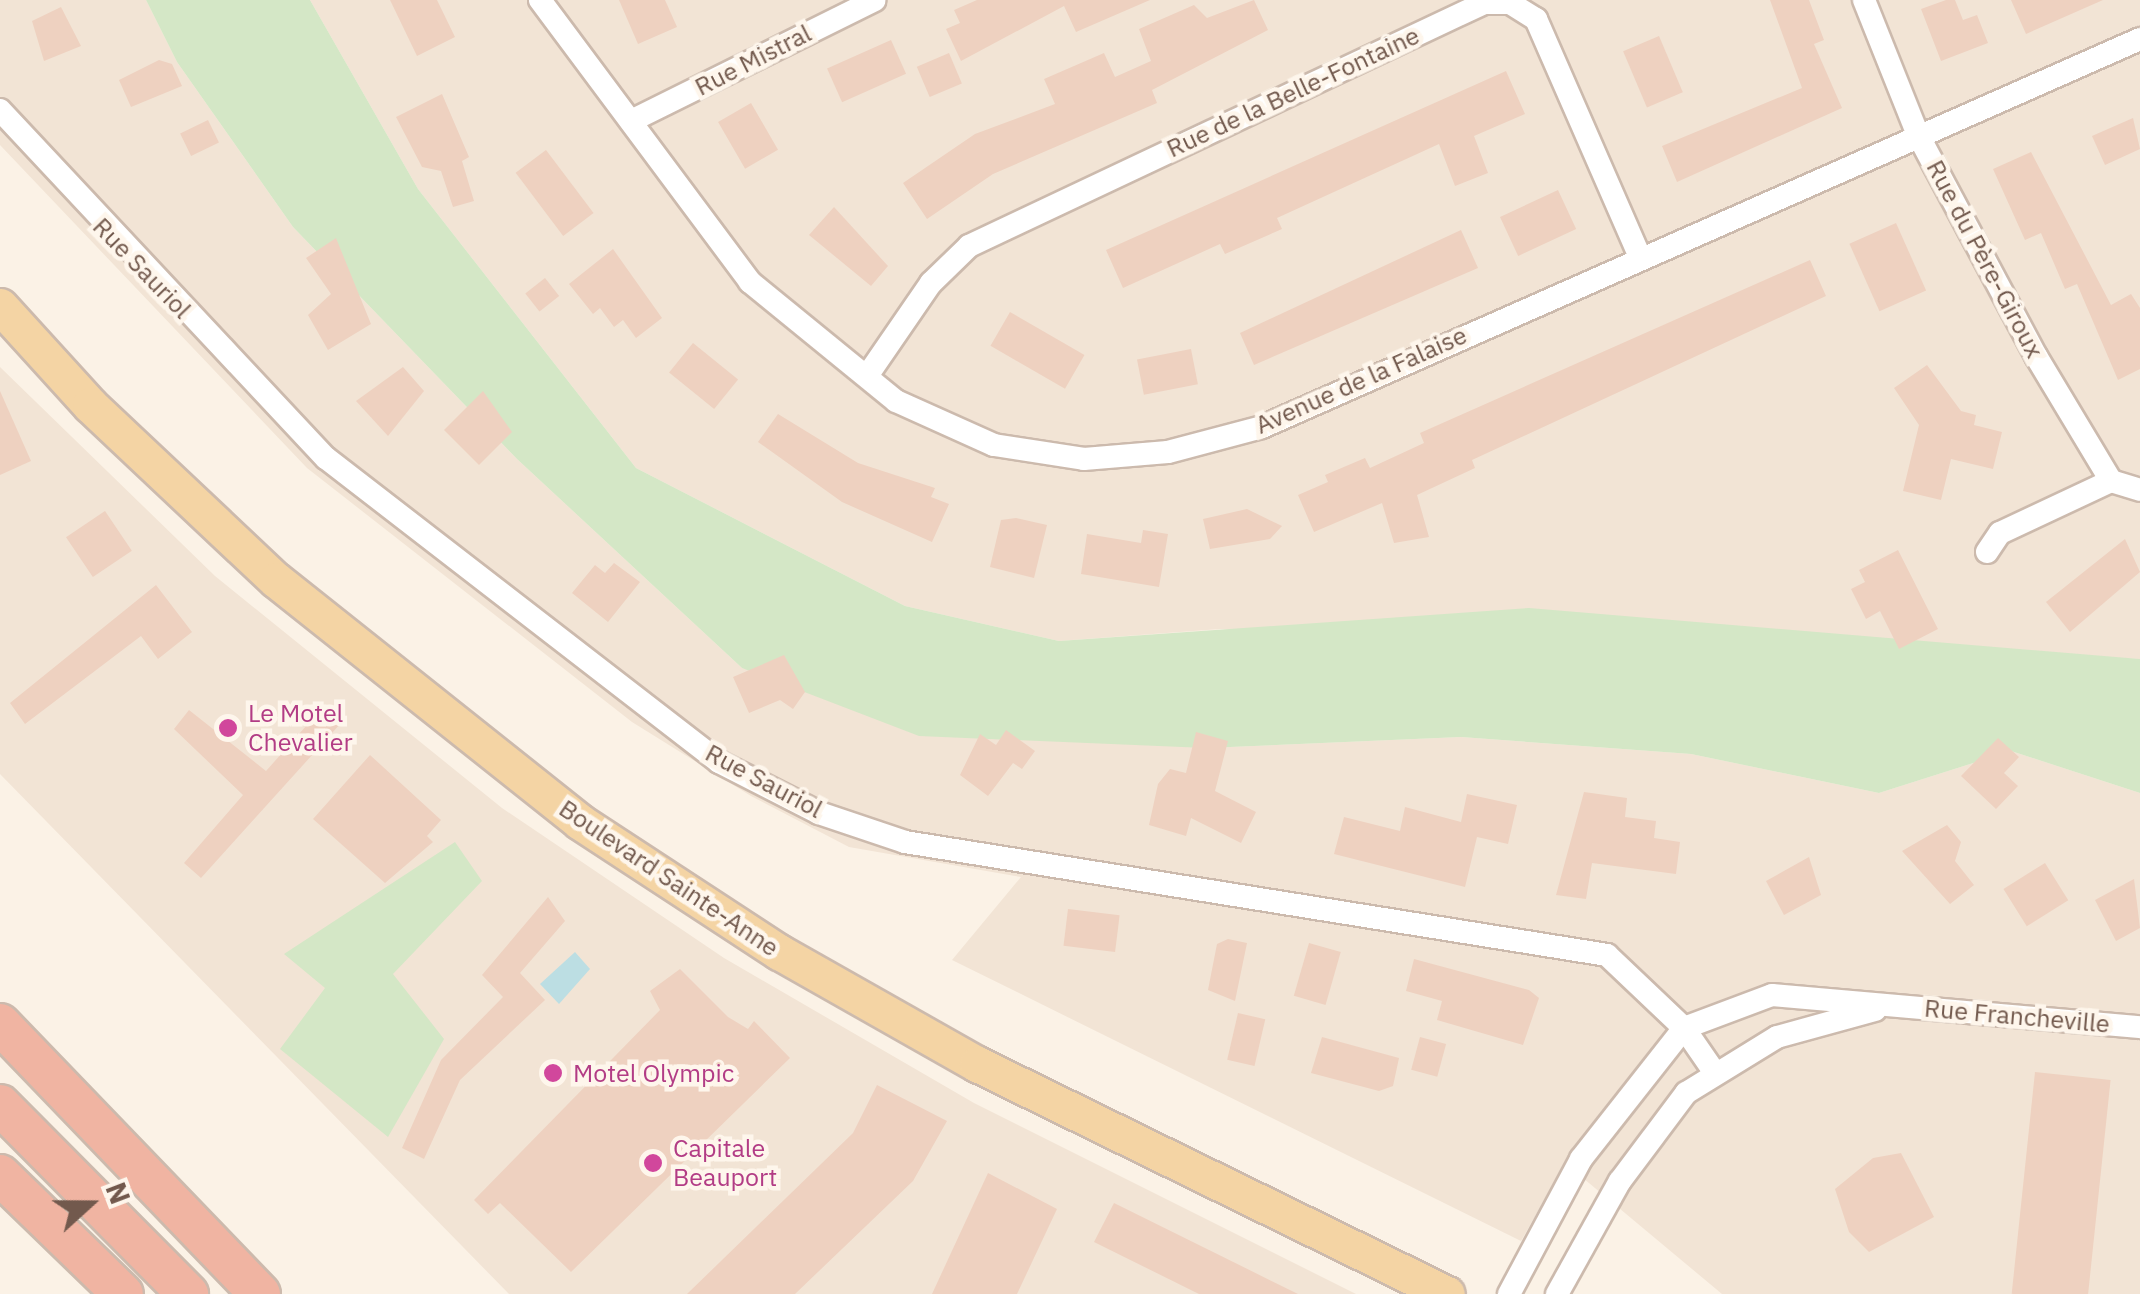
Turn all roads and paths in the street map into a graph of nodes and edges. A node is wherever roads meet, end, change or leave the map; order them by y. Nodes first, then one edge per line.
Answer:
1 (540, 0) edge
2 (875, 0) edge
3 (1864, 0) edge
4 (847, 6) edge
5 (2140, 39) edge
6 (0, 110) edge
7 (631, 121) junction
8 (1918, 136) junction
9 (1639, 255) junction
10 (0, 306) edge
11 (866, 376) junction
12 (2111, 481) junction
13 (2140, 490) edge
14 (1987, 552) dead end
15 (1893, 1004) junction
16 (0, 1024) edge
17 (2140, 1026) edge
18 (1684, 1028) junction
19 (1713, 1070) junction
20 (0, 1105) edge
21 (0, 1174) edge
22 (123, 1294) edge
23 (188, 1294) edge
24 (260, 1294) edge
25 (1446, 1294) edge
26 (1509, 1294) edge
27 (1557, 1294) edge

1 - 7 street, Avenue de la Falaise
2 - 4 street, Rue Mistral
3 - 8 street, Rue du Père-Giroux
4 - 7 street, Rue Mistral
5 - 8 street, Avenue de la Falaise
6 - 18 street, Rue Sauriol
7 - 11 street, Avenue de la Falaise
8 - 9 street, Avenue de la Falaise
8 - 12 street, Rue du Père-Giroux
9 - 11 street, Avenue de la Falaise
9 - 11 street, Rue de la Belle-Fontaine
10 - 25 main road, Boulevard Sainte-Anne
12 - 13 street
12 - 14 street
15 - 17 street, Rue Francheville
15 - 18 street, Rue Francheville
15 - 19 street, Rue Francheville
16 - 24 highway
18 - 19 street, Rue Sauriol
18 - 26 street, Rue Francheville
19 - 27 street, Rue Francheville
20 - 23 highway
21 - 22 highway

